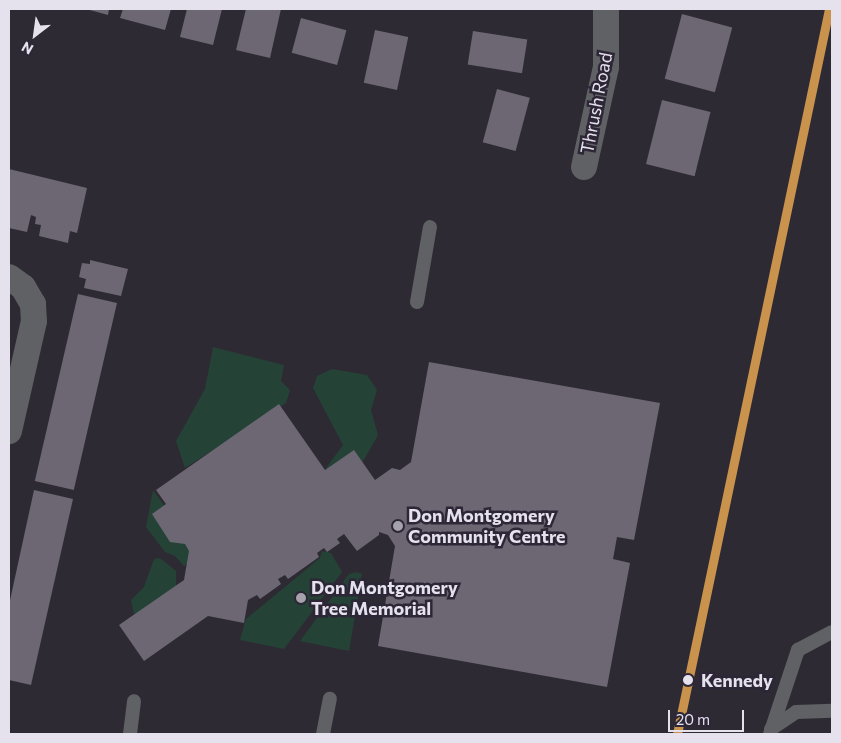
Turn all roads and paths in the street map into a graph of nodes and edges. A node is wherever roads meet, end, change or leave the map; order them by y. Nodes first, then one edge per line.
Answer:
1 (606, 9) edge
2 (584, 167) dead end
3 (430, 228) dead end
4 (9, 277) edge
5 (417, 302) dead end
6 (9, 431) edge
7 (832, 632) edge
8 (330, 698) dead end
9 (134, 701) dead end
10 (832, 710) edge
11 (771, 732) edge
12 (130, 734) edge
13 (324, 734) edge

1 - 2 street, Thrush Road
3 - 5 lane
4 - 6 street
7 - 11 lane
8 - 13 lane
9 - 12 lane
10 - 11 lane

